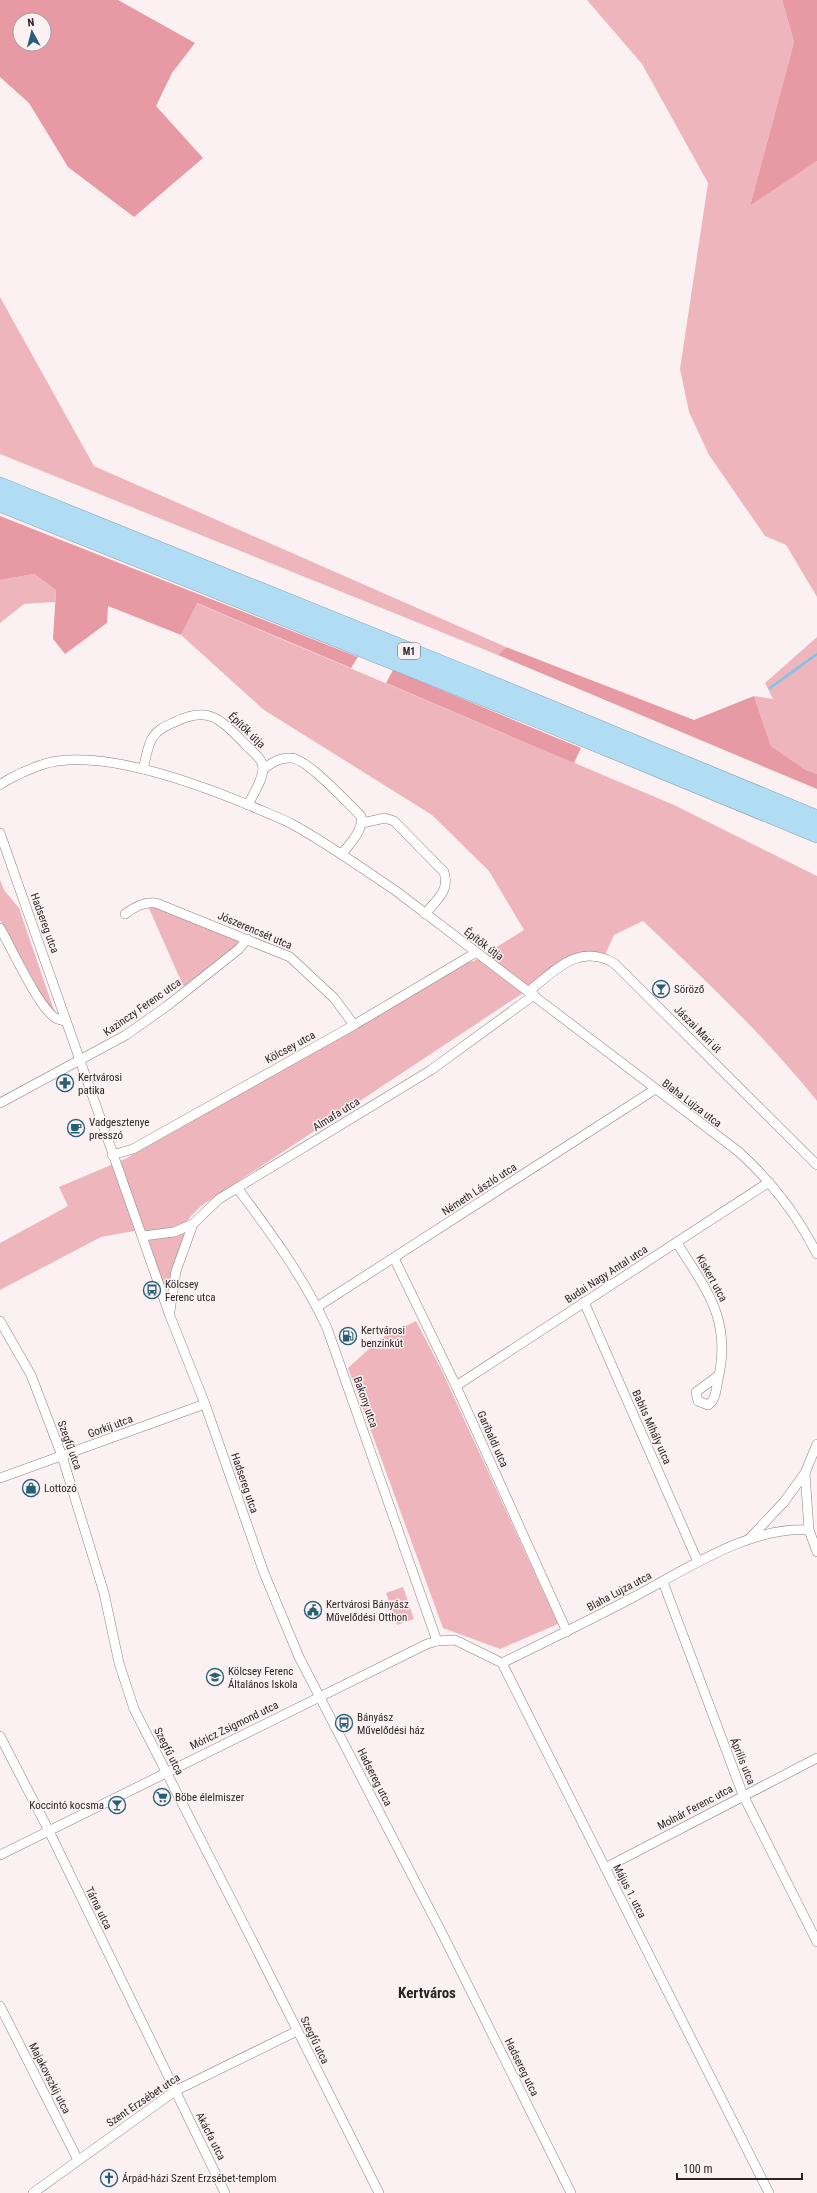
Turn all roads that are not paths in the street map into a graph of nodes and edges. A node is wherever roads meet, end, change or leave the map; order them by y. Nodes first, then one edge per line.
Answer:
1 (0, 486) edge
2 (0, 503) edge
3 (263, 768) junction
4 (143, 769) junction
5 (0, 785) edge
6 (248, 805) junction
7 (817, 819) edge
8 (362, 823) junction
9 (0, 833) edge
10 (817, 834) edge
11 (342, 854) junction
12 (125, 914) dead end
13 (425, 914) junction
14 (0, 928) edge
15 (246, 939) junction
16 (475, 953) junction
17 (532, 993) junction
18 (66, 1021) junction
19 (354, 1025) junction
20 (80, 1059) junction
21 (654, 1090) junction
22 (0, 1103) edge
23 (112, 1155) junction
24 (817, 1165) edge
25 (769, 1182) junction
26 (238, 1189) junction
27 (193, 1224) junction
28 (143, 1236) junction
29 (678, 1243) junction
30 (817, 1254) edge
31 (394, 1258) junction
32 (584, 1302) junction
33 (317, 1307) junction
34 (170, 1316) junction
35 (0, 1321) edge
36 (719, 1375) dead end
37 (456, 1386) junction
38 (205, 1404) junction
39 (817, 1444) edge
40 (62, 1456) junction
41 (805, 1473) junction
42 (0, 1478) edge
43 (810, 1530) junction
44 (747, 1540) junction
45 (817, 1552) edge
46 (698, 1562) junction
47 (663, 1582) junction
48 (567, 1632) junction
49 (437, 1641) junction
50 (502, 1663) junction
51 (320, 1696) junction
52 (0, 1736) edge
53 (817, 1758) edge
54 (166, 1772) junction
55 (743, 1795) junction
56 (49, 1831) junction
57 (0, 1855) edge
58 (606, 1868) junction
59 (817, 1942) edge
60 (0, 2006) edge
61 (297, 2031) junction
62 (175, 2091) junction
63 (78, 2160) junction
64 (33, 2193) edge
65 (225, 2193) edge
66 (379, 2193) edge
67 (571, 2193) edge
68 (769, 2193) edge

1 - 7 highway, M1
2 - 10 highway, M1
3 - 4 street, Építők útja
3 - 6 street
3 - 8 street
4 - 5 street, Építők útja
4 - 6 street, Építők útja
6 - 11 street, Építők útja
8 - 11 street
8 - 13 street
9 - 18 street, Hadsereg utca
11 - 13 street, Építők útja
12 - 15 street, Jószerencsét utca
13 - 16 street, Építők útja
14 - 18 street
15 - 19 street, Jószerencsét utca
15 - 20 street, Kazinczy Ferenc utca
16 - 17 street, Építők útja
16 - 19 street, Kölcsey utca
17 - 21 street, Blaha Lujza utca
17 - 24 street, Jászai Mari út
17 - 26 street, Almafa utca
18 - 20 street, Hadsereg utca
19 - 23 street, Kölcsey utca
20 - 22 street, Kazinczy Ferenc utca
20 - 23 street, Hadsereg utca
21 - 25 street, Blaha Lujza utca
21 - 31 street, Németh László utca
23 - 28 street, Hadsereg utca
25 - 29 street, Budai Nagy Antal utca
25 - 30 street, Blaha Lujza utca
26 - 27 street, Almafa utca
26 - 33 street, Bakony utca
27 - 28 street, Almafa utca
27 - 34 street, Hadsereg utca
28 - 34 street, Hadsereg utca
29 - 32 street, Budai Nagy Antal utca
29 - 36 street, Kiskert utca
31 - 33 street, Németh László utca
31 - 37 street, Garibaldi utca
32 - 37 street, Budai Nagy Antal utca
32 - 46 street, Babits Mihály utca
33 - 49 street, Bakony utca
34 - 38 street, Hadsereg utca
35 - 40 street, Szegfű utca
37 - 48 street, Garibaldi utca
38 - 40 street, Gorkij utca
38 - 51 street, Hadsereg utca
39 - 41 street, Blaha Lujza utca
40 - 42 street, Gorkij utca
40 - 54 street, Szegfű utca
41 - 43 street
41 - 44 street, Blaha Lujza utca
43 - 44 street, Blaha Lujza utca
43 - 45 street
44 - 46 street, Blaha Lujza utca
46 - 47 street, Blaha Lujza utca
47 - 48 street, Blaha Lujza utca
47 - 55 street, Április utca
48 - 50 street, Blaha Lujza utca
49 - 50 street
49 - 51 street, Móricz Zsigmond utca
50 - 58 street, Május 1. utca
51 - 54 street, Móricz Zsigmond utca
51 - 67 street, Hadsereg utca
52 - 56 street, Tárna utca
53 - 55 street, Molnár Ferenc utca
54 - 56 street, Móricz Zsigmond utca
54 - 61 street, Szegfű utca
55 - 58 street, Molnár Ferenc utca
55 - 59 street, Április utca
56 - 57 street, Móricz Zsigmond utca
56 - 62 street, Tárna utca
58 - 68 street, Május 1. utca
60 - 63 street, Majakovszkij utca
61 - 62 street, Szent Erzsébet utca
61 - 66 street, Szegfű utca
62 - 63 street, Szent Erzsébet utca
62 - 65 street, Akácfa utca
63 - 64 street, Szent Erzsébet utca

